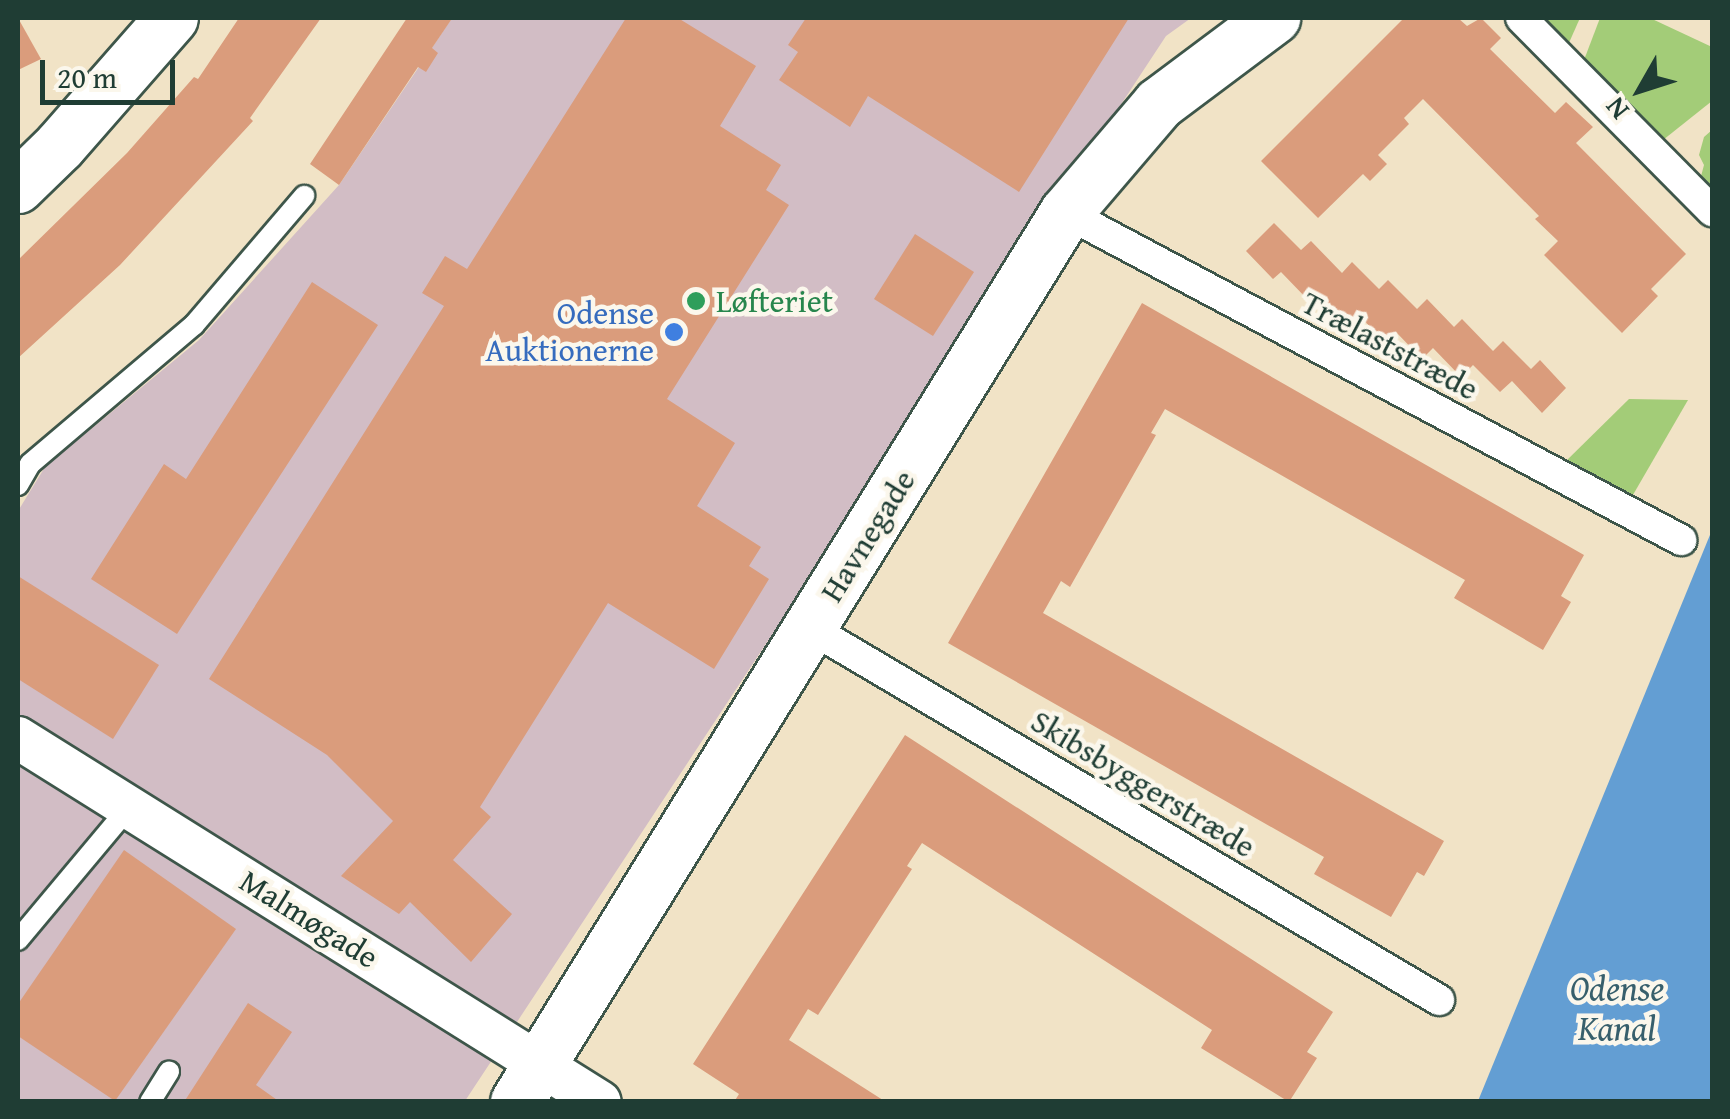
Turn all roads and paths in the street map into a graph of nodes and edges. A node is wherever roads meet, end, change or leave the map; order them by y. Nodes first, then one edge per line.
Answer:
1 (172, 18) edge
2 (1274, 18) edge
3 (1521, 18) edge
4 (18, 188) edge
5 (304, 196) dead end
6 (1712, 211) edge
7 (1066, 213) junction
8 (18, 485) edge
9 (1681, 540) dead end
10 (810, 628) junction
11 (18, 738) edge
12 (130, 806) junction
13 (18, 940) edge
14 (1439, 1000) dead end
15 (170, 1072) dead end
16 (529, 1083) edge
17 (150, 1102) edge
18 (600, 1102) edge

1 - 4 street
2 - 7 street, Havnegade
3 - 6 street
5 - 8 lane
7 - 9 street, Trælaststræde
7 - 10 street, Havnegade
10 - 14 street, Skibsbyggerstræde
10 - 16 street, Havnegade
11 - 12 street, Malmøgade
12 - 13 lane
12 - 16 street, Malmøgade
15 - 17 lane
16 - 18 street, Malmøgade

